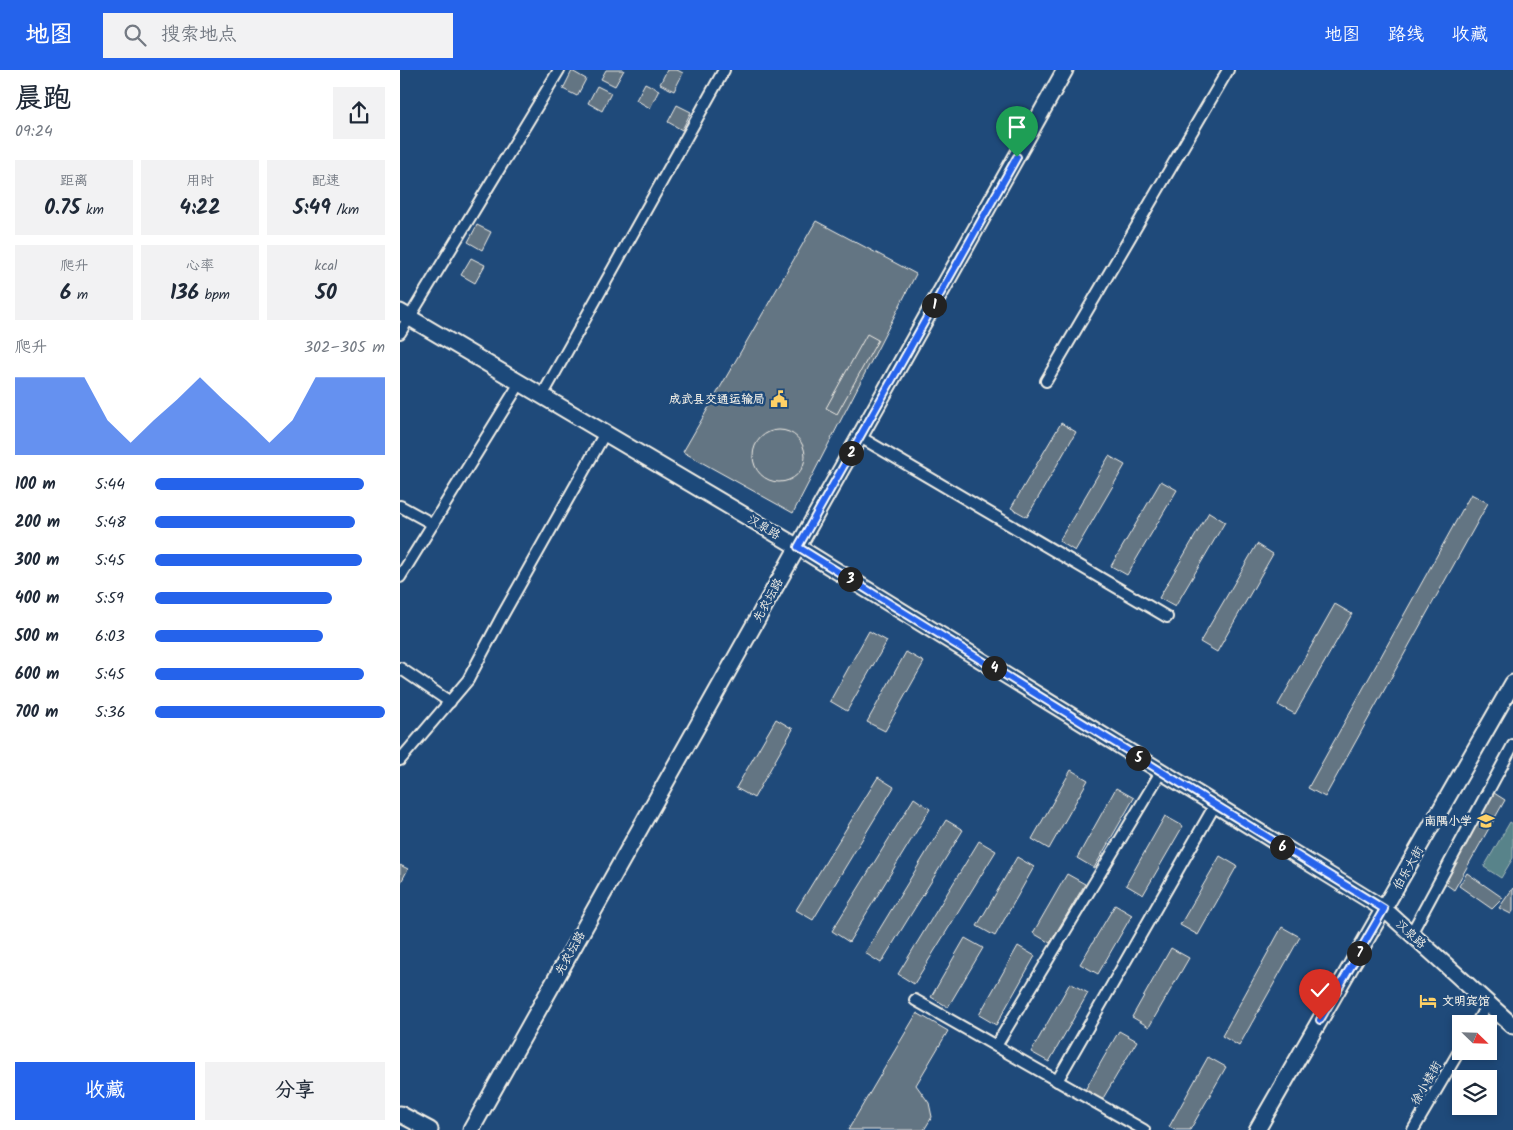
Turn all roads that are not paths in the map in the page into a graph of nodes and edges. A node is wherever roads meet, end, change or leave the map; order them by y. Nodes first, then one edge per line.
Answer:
1 (559, 70) edge
2 (724, 70) edge
3 (1065, 70) edge
4 (1228, 70) edge
5 (405, 315) edge
6 (400, 333) edge
7 (1046, 381) dead end
8 (520, 383) junction
9 (542, 396) junction
10 (605, 433) junction
11 (860, 438) junction
12 (400, 506) edge
13 (433, 524) junction
14 (798, 547) junction
15 (400, 577) edge
16 (1167, 617) dead end
17 (400, 668) edge
18 (1513, 684) edge
19 (450, 702) junction
20 (1513, 745) edge
21 (1510, 757) edge
22 (400, 760) edge
23 (1161, 772) junction
24 (1215, 805) junction
25 (1384, 909) junction
26 (1411, 934) junction
27 (915, 1000) dead end
28 (1488, 1003) junction
29 (1481, 1015) edge
30 (1512, 1022) edge
31 (996, 1046) junction
32 (1454, 1060) edge
33 (1057, 1081) junction
34 (400, 1114) edge
35 (430, 1130) edge
36 (471, 1130) edge
37 (1144, 1130) edge
38 (1257, 1130) edge
39 (1413, 1130) edge

1 - 5 street
2 - 9 street
3 - 11 street, 先农坛路
4 - 7 street
5 - 6 street
5 - 8 street, 汉泉路
8 - 9 street, 汉泉路
8 - 13 street
9 - 10 street, 汉泉路
10 - 14 street, 汉泉路
10 - 19 street
11 - 14 street, 先农坛路
11 - 16 street
12 - 13 street
13 - 15 street
14 - 23 street, 汉泉路
14 - 36 street, 先农坛路
17 - 19 street
18 - 25 street, 伯乐大街
19 - 22 street
20 - 21 street
21 - 26 street
23 - 24 street, 汉泉路
23 - 31 street
24 - 25 street, 汉泉路
24 - 33 street
25 - 26 street, 汉泉路
25 - 38 street, 伯乐大街
26 - 28 street, 汉泉路
27 - 31 street
28 - 29 street
28 - 30 street, 汉泉路
31 - 33 street
32 - 39 street, 徐小楼街
33 - 37 street
34 - 35 street

